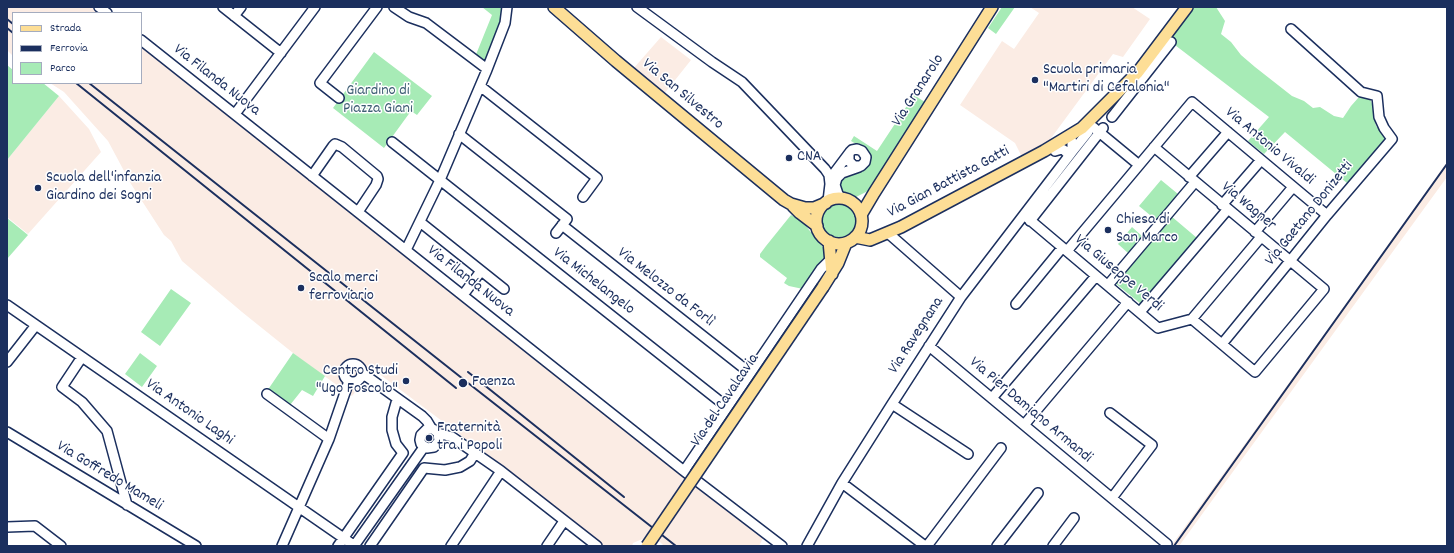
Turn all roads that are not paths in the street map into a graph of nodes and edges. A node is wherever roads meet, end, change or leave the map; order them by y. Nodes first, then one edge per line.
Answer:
1 (223, 7) edge
2 (241, 7) edge
3 (315, 7) edge
4 (377, 7) edge
5 (394, 7) edge
6 (504, 7) edge
7 (507, 7) edge
8 (554, 7) edge
9 (638, 7) edge
10 (992, 7) edge
11 (1188, 7) edge
12 (234, 16) junction
13 (505, 23) junction
14 (1291, 30) dead end
15 (142, 41) edge
16 (1171, 42) dead end
17 (281, 53) junction
18 (487, 69) junction
19 (1141, 74) junction
20 (1129, 81) junction
21 (480, 86) junction
22 (339, 98) dead end
23 (235, 114) junction
24 (1112, 117) dead end
25 (1096, 130) junction
26 (1228, 132) junction
27 (459, 134) junction
28 (392, 142) dead end
29 (1071, 146) junction
30 (1154, 147) junction
31 (849, 154) junction
32 (1261, 160) junction
33 (1024, 162) junction
34 (1139, 165) junction
35 (859, 167) junction
36 (826, 169) junction
37 (837, 169) junction
38 (312, 176) junction
39 (440, 180) junction
40 (1192, 180) junction
41 (830, 184) junction
42 (1293, 187) junction
43 (874, 193) junction
44 (583, 197) dead end
45 (847, 200) junction
46 (827, 202) junction
47 (791, 204) junction
48 (1225, 207) junction
49 (358, 212) junction
50 (1327, 215) junction
51 (861, 218) junction
52 (1027, 218) junction
53 (420, 222) junction
54 (562, 225) junction
55 (817, 226) junction
56 (556, 233) dead end
57 (888, 233) junction
58 (1258, 234) junction
59 (850, 240) junction
60 (829, 241) junction
61 (1065, 249) junction
62 (406, 250) junction
63 (831, 259) junction
64 (1290, 262) junction
65 (481, 271) junction
66 (832, 274) junction
67 (1096, 276) junction
68 (1108, 285) junction
69 (504, 289) dead end
70 (463, 296) junction
71 (962, 297) junction
72 (1128, 302) junction
73 (1016, 304) dead end
74 (7, 305) edge
75 (1140, 312) junction
76 (1192, 319) junction
77 (36, 325) junction
78 (1222, 344) junction
79 (929, 346) junction
80 (82, 357) junction
81 (7, 362) edge
82 (362, 373) junction
83 (750, 373) junction
84 (349, 381) junction
85 (267, 394) dead end
86 (992, 398) junction
87 (399, 400) junction
88 (892, 404) junction
89 (727, 407) junction
90 (1110, 413) dead end
91 (1024, 425) junction
92 (434, 431) junction
93 (7, 432) edge
94 (329, 439) junction
95 (424, 446) junction
96 (1001, 448) dead end
97 (475, 453) junction
98 (968, 454) dead end
99 (501, 471) junction
100 (684, 471) junction
101 (842, 483) junction
102 (1038, 492) dead end
103 (1112, 498) junction
104 (127, 505) junction
105 (299, 508) junction
106 (1074, 518) dead end
107 (564, 521) junction
108 (7, 527) edge
109 (344, 538) junction
110 (1167, 544) dead end
111 (61, 546) edge
112 (196, 546) edge
113 (282, 546) edge
114 (338, 546) edge
115 (354, 546) edge
116 (370, 546) edge
117 (451, 546) edge
118 (547, 546) edge
119 (597, 546) edge
120 (647, 546) edge
121 (782, 546) edge
122 (807, 546) edge
123 (926, 546) edge
124 (997, 546) edge
125 (1053, 546) edge

1 - 12 street
2 - 12 street
3 - 17 street
4 - 22 street
5 - 18 street
6 - 13 street
7 - 13 street
8 - 47 main road, Via San Silvestro
9 - 36 street
10 - 43 main road, Via Granarolo
11 - 19 main road, Via Ravegnana
12 - 17 street
13 - 18 street
14 - 50 street, Via Gaetano Donizetti
15 - 23 street, Via Filanda Nuova
16 - 19 street, Via Ravegnana
17 - 23 street
18 - 21 street
19 - 20 main road, Via Ravegnana
19 - 24 street, Via Ravegnana
20 - 25 main road, Via Ravegnana
20 - 29 main road, Via Ravegnana
21 - 27 street
21 - 44 street
23 - 38 street, Via Filanda Nuova
25 - 29 main road, Via Ravegnana
25 - 34 street
25 - 52 street, Via Ravegnana
26 - 30 street, Via Antonio Vivaldi
26 - 32 street, Via Antonio Vivaldi
26 - 40 street
27 - 39 street
27 - 54 street
28 - 39 street, Via Michelangelo
29 - 33 main road, Via Gian Battista Gatti
29 - 33 main road, Via Gian Battista Gatti
29 - 52 street, Via Ravegnana
30 - 34 street
30 - 40 street, Via Wagner
31 - 35 street
31 - 35 street
31 - 37 street
32 - 42 street, Via Antonio Vivaldi
32 - 48 street
33 - 57 main road, Via Gian Battista Gatti
34 - 61 street
35 - 45 street
36 - 37 street
36 - 41 street
37 - 41 street
38 - 49 street, Via Filanda Nuova
38 - 49 street
39 - 53 street
39 - 89 street, Via Michelangelo
40 - 48 street, Via Wagner
40 - 68 street
41 - 46 street
42 - 50 street, Via Antonio Vivaldi
42 - 58 street
43 - 45 main road
43 - 51 main road, Via Granarolo
45 - 46 main road
45 - 51 main road
46 - 47 main road, Via San Silvestro
46 - 55 main road
47 - 55 main road, Via San Silvestro
48 - 58 street, Via Wagner
48 - 75 street
49 - 62 street, Via Filanda Nuova
50 - 64 street, Via Gaetano Donizetti
51 - 57 main road, Via Gian Battista Gatti
51 - 59 main road
52 - 61 street, Via Giuseppe Verdi
52 - 71 street, Via Ravegnana
53 - 62 street
53 - 65 street
54 - 56 street
54 - 83 street, Via Melozzo da Forlì
55 - 60 main road
57 - 59 main road, Via Gian Battista Gatti
57 - 71 street
58 - 64 street, Via Wagner
58 - 76 street
59 - 60 main road
59 - 66 main road, Via del Cavalcavia
60 - 63 main road
61 - 67 street, Via Giuseppe Verdi
61 - 73 street
62 - 70 street, Via Filanda Nuova
63 - 66 main road
63 - 83 street, Via del Cavalcavia
64 - 78 street, Via Gaetano Donizetti
64 - 78 street, Via Wagner
65 - 69 street
65 - 70 street
66 - 120 main road, Via del Cavalcavia, bridge
67 - 68 street, Via Giuseppe Verdi
67 - 86 street
68 - 72 street, Via Giuseppe Verdi
70 - 100 street, Via Filanda Nuova
71 - 79 street, Via Ravegnana
72 - 75 street, Via Giuseppe Verdi
72 - 91 street
74 - 77 street, Via Antonio Laghi
75 - 76 street, Via Giuseppe Verdi
76 - 78 street
77 - 80 street, Via Antonio Laghi
77 - 81 street
79 - 86 street, Via Pier Damiano Armandi
79 - 88 street, Via Ravegnana
80 - 104 street
80 - 105 street, Via Antonio Laghi
82 - 84 street
82 - 84 street
82 - 87 street
83 - 89 street, Via del Cavalcavia
84 - 94 street
85 - 94 street
86 - 91 street, Via Pier Damiano Armandi
87 - 92 street
87 - 109 street
88 - 98 street
88 - 101 street, Via Ravegnana
89 - 100 street, Via del Cavalcavia
90 - 103 street
91 - 103 street, Via Pier Damiano Armandi
92 - 95 street
92 - 95 street
92 - 97 street
93 - 104 street, Via Goffredo Mameli
94 - 105 street
95 - 115 street
96 - 123 street
97 - 99 street
97 - 116 street
99 - 107 street
99 - 117 street
100 - 121 street, Via Filanda Nuova
101 - 122 street, Via Ravegnana
101 - 123 street
102 - 124 street
103 - 110 street, Via Pier Damiano Armandi
104 - 112 street, Via Goffredo Mameli
105 - 109 street, Via Antonio Laghi
105 - 113 street
106 - 125 street
107 - 118 street
107 - 119 street
108 - 111 street
109 - 114 street
109 - 115 street, Via Antonio Laghi

